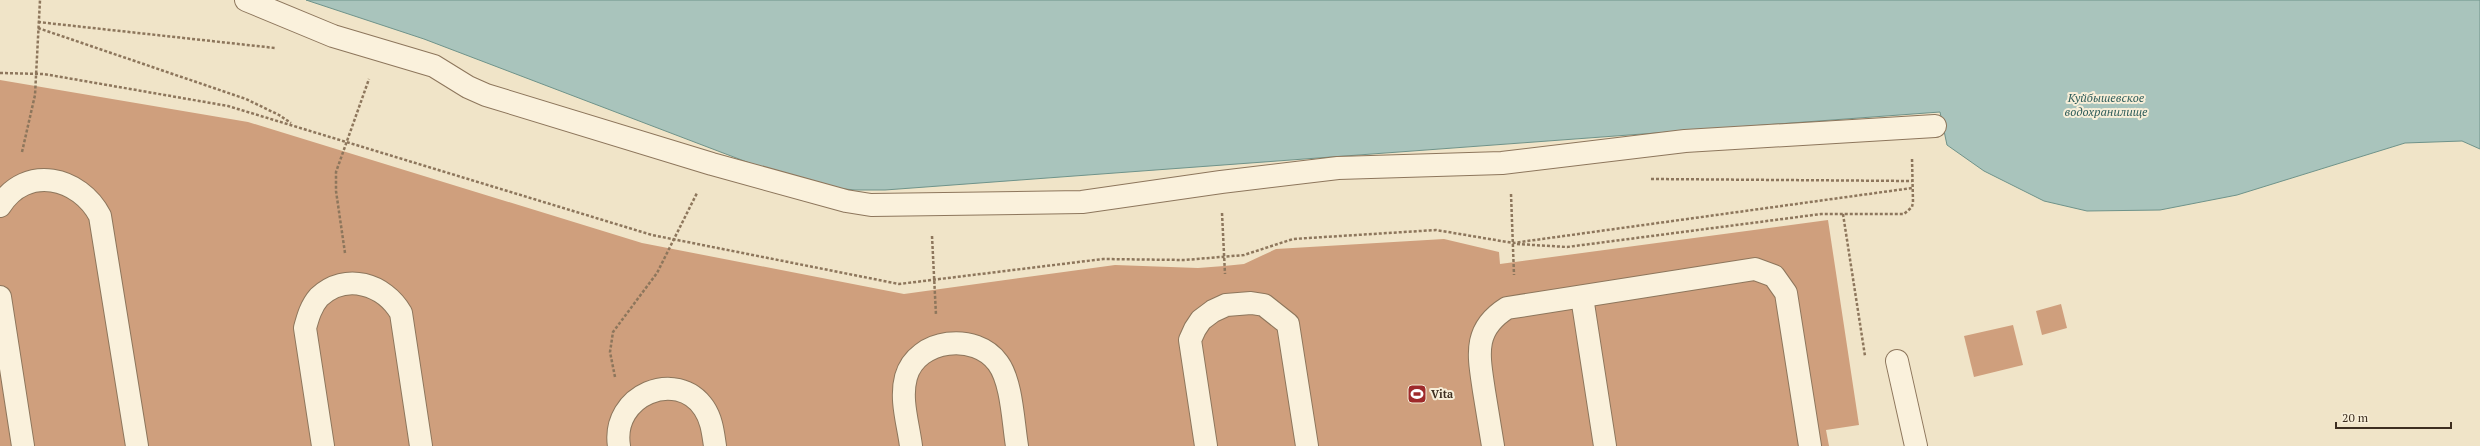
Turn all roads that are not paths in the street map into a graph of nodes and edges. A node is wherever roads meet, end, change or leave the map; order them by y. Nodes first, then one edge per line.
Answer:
1 (246, 0) edge
2 (1935, 126) dead end
3 (6, 199) edge
4 (0, 297) edge
5 (1582, 297) junction
6 (1898, 369) road end
7 (23, 446) edge
8 (137, 446) edge
9 (322, 446) edge
10 (421, 446) edge
11 (619, 446) edge
12 (715, 446) edge
13 (911, 446) edge
14 (1017, 446) edge
15 (1206, 446) edge
16 (1307, 446) edge
17 (1493, 446) edge
18 (1605, 446) edge
19 (1810, 446) edge
20 (1916, 446) edge

1 - 2 street
3 - 8 street
4 - 7 street
5 - 17 street
5 - 18 street
5 - 19 street
6 - 20 street
9 - 10 street
11 - 12 street
13 - 14 street
15 - 16 street

